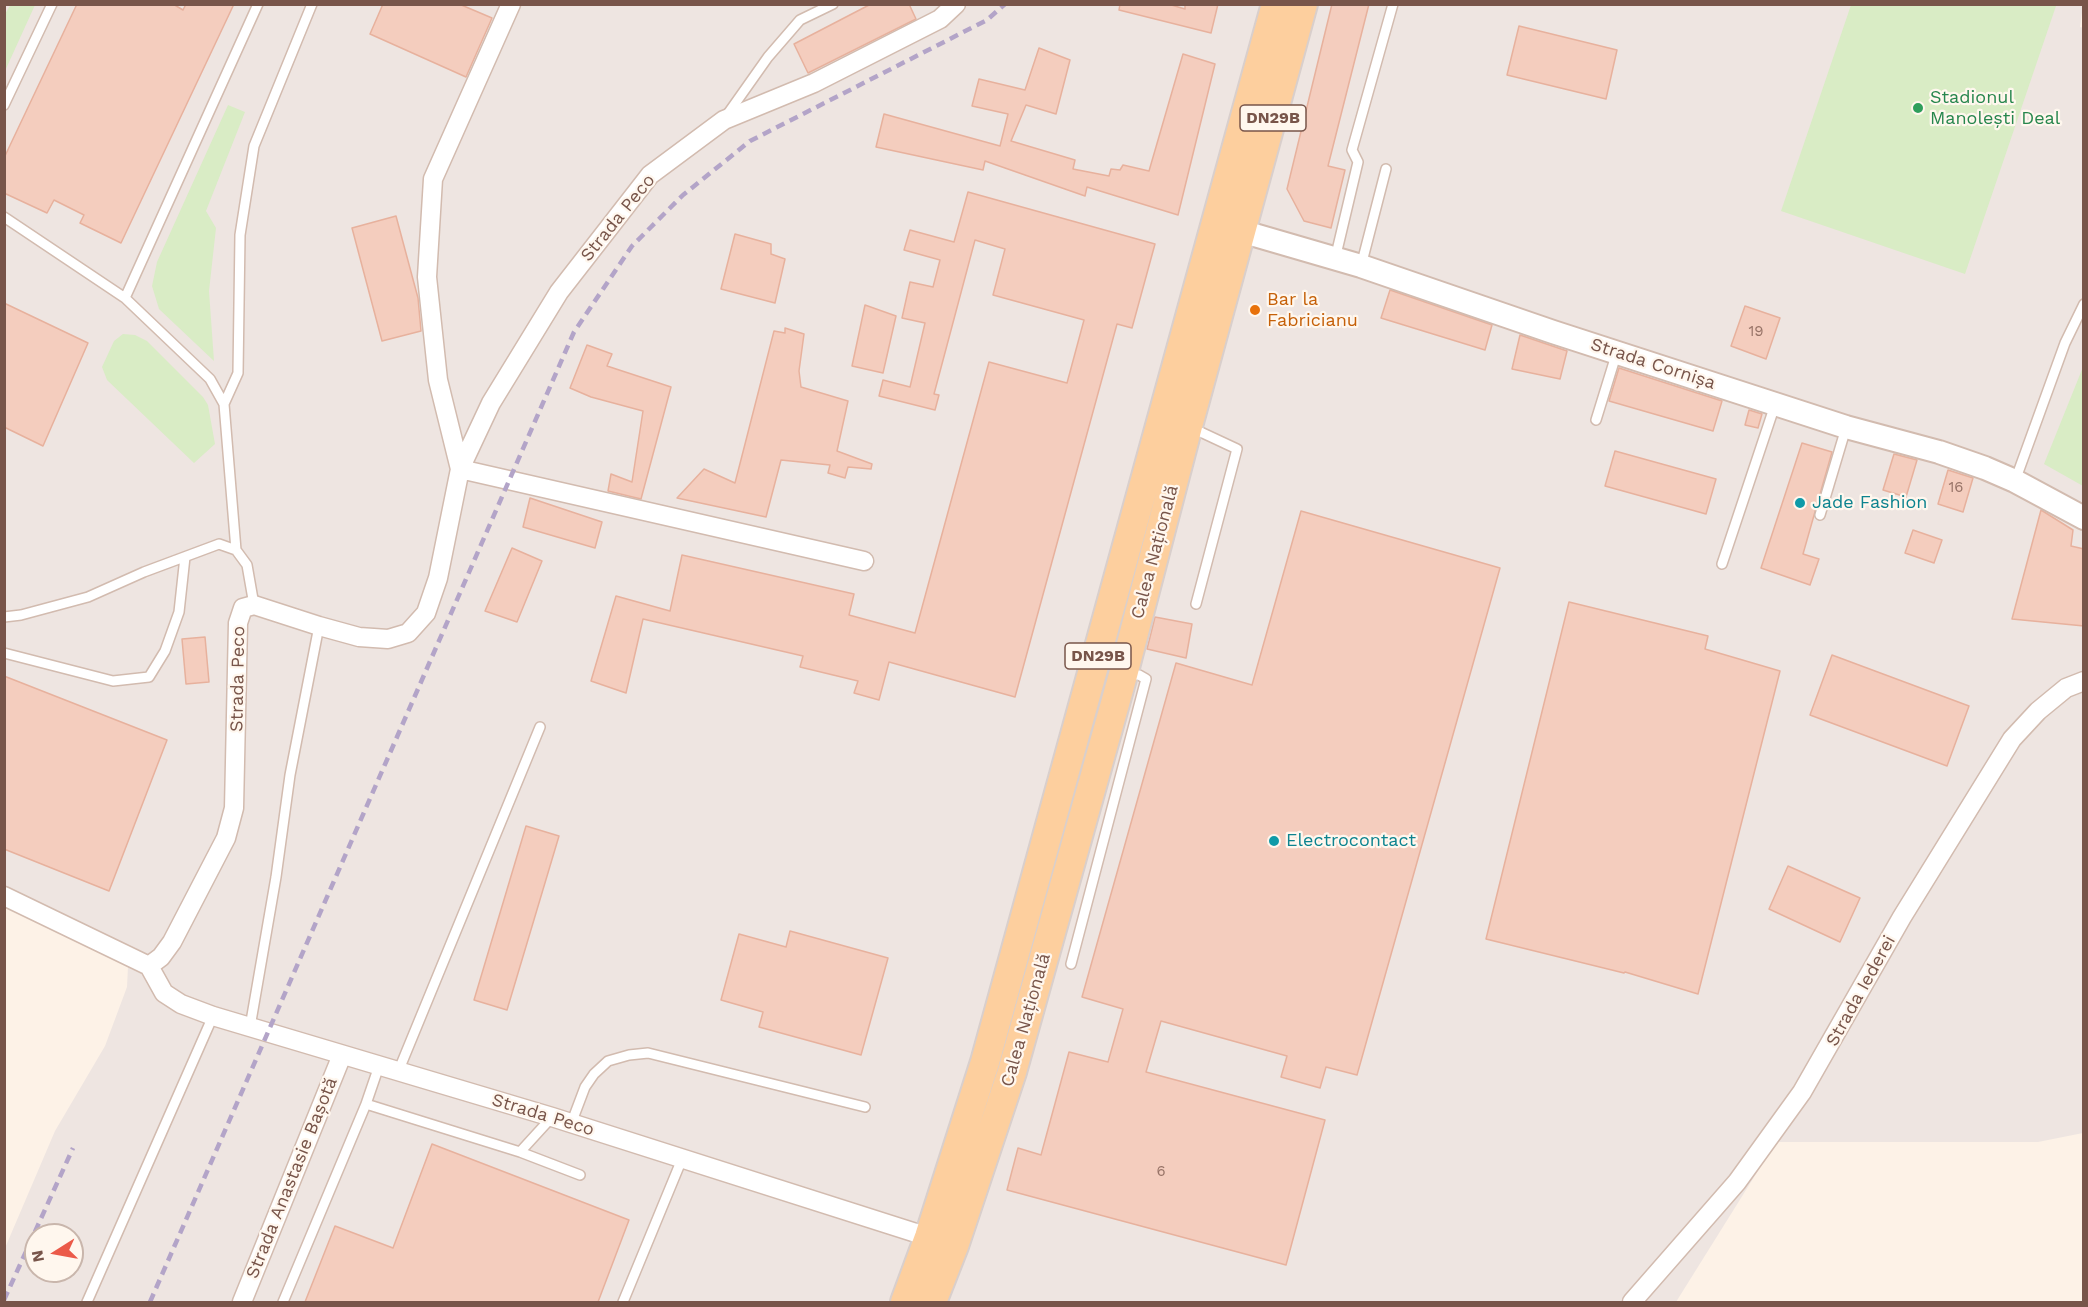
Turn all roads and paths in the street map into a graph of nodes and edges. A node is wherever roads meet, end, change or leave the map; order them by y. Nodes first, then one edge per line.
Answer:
1 (52, 4) edge
2 (258, 4) edge
3 (312, 4) edge
4 (511, 4) edge
5 (833, 4) edge
6 (956, 4) edge
7 (1276, 4) edge
8 (1303, 4) edge
9 (1393, 4) edge
10 (4, 105) edge
11 (724, 120) junction
12 (1386, 169) dead end
13 (4, 217) edge
14 (1229, 228) junction
15 (1335, 259) junction
16 (1361, 267) junction
17 (125, 298) junction
18 (2084, 304) edge
19 (1617, 352) junction
20 (1775, 403) junction
21 (224, 404) junction
22 (1596, 420) dead end
23 (1188, 426) junction
24 (1846, 427) junction
25 (460, 469) junction
26 (2015, 481) junction
27 (1820, 515) dead end
28 (2084, 518) edge
29 (236, 549) junction
30 (185, 557) junction
31 (864, 561) dead end
32 (1722, 564) dead end
33 (1197, 604) dead end
34 (254, 605) junction
35 (4, 617) edge
36 (320, 626) junction
37 (4, 653) edge
38 (1123, 675) junction
39 (2084, 681) edge
40 (540, 727) dead end
41 (4, 896) edge
42 (1071, 964) dead end
43 (149, 966) junction
44 (213, 1016) junction
45 (250, 1027) junction
46 (342, 1055) junction
47 (379, 1066) junction
48 (398, 1072) junction
49 (366, 1104) junction
50 (865, 1107) dead end
51 (552, 1117) junction
52 (571, 1124) junction
53 (520, 1152) junction
54 (682, 1159) junction
55 (580, 1175) dead end
56 (941, 1242) junction
57 (87, 1302) edge
58 (242, 1302) edge
59 (283, 1302) edge
60 (624, 1302) edge
61 (905, 1302) edge
62 (932, 1302) edge
63 (1632, 1302) edge

1 - 10 lane
2 - 17 lane
3 - 21 lane
4 - 25 street, Strada Peco
5 - 11 lane
6 - 11 street, Strada Peco
7 - 14 main road, Calea Națională / DN29B
8 - 14 main road, Calea Națională / DN29B
9 - 15 lane
11 - 25 street, Strada Peco
12 - 16 lane
13 - 17 lane
14 - 15 street, Strada Cornișa
14 - 23 main road, Calea Națională / DN29B
14 - 56 main road, Calea Națională / DN29B
15 - 16 street, Strada Cornișa
16 - 19 street, Strada Cornișa
17 - 21 lane
18 - 26 lane
19 - 20 street, Strada Cornișa
19 - 22 lane
20 - 24 street, Strada Cornișa
20 - 32 lane
21 - 29 lane
23 - 33 lane
23 - 38 main road, Calea Națională / DN29B
24 - 26 street, Strada Cornișa
24 - 27 lane
25 - 31 street
25 - 36 street, Strada Peco
26 - 28 street, Strada Cornișa
29 - 30 lane
29 - 34 lane
30 - 35 lane
30 - 37 lane
34 - 36 street, Strada Peco
34 - 43 street, Strada Peco
36 - 45 lane
38 - 42 lane
38 - 56 main road, Calea Națională / DN29B
39 - 63 street, Strada Iederei
40 - 48 lane
41 - 43 street
43 - 44 street, Strada Peco
44 - 45 street, Strada Peco
44 - 57 lane
45 - 46 street, Strada Peco
46 - 47 street, Strada Peco
46 - 58 street, Strada Anastasie Bașotă
47 - 48 street, Strada Peco
47 - 49 lane
48 - 51 street, Strada Peco
49 - 53 lane
49 - 59 lane
50 - 52 lane
51 - 52 street, Strada Peco
51 - 53 lane
52 - 54 street, Strada Peco
53 - 55 lane
54 - 56 street, Strada Peco
54 - 60 lane
56 - 61 main road, Calea Națională / DN29B
56 - 62 main road, Calea Națională / DN29B

